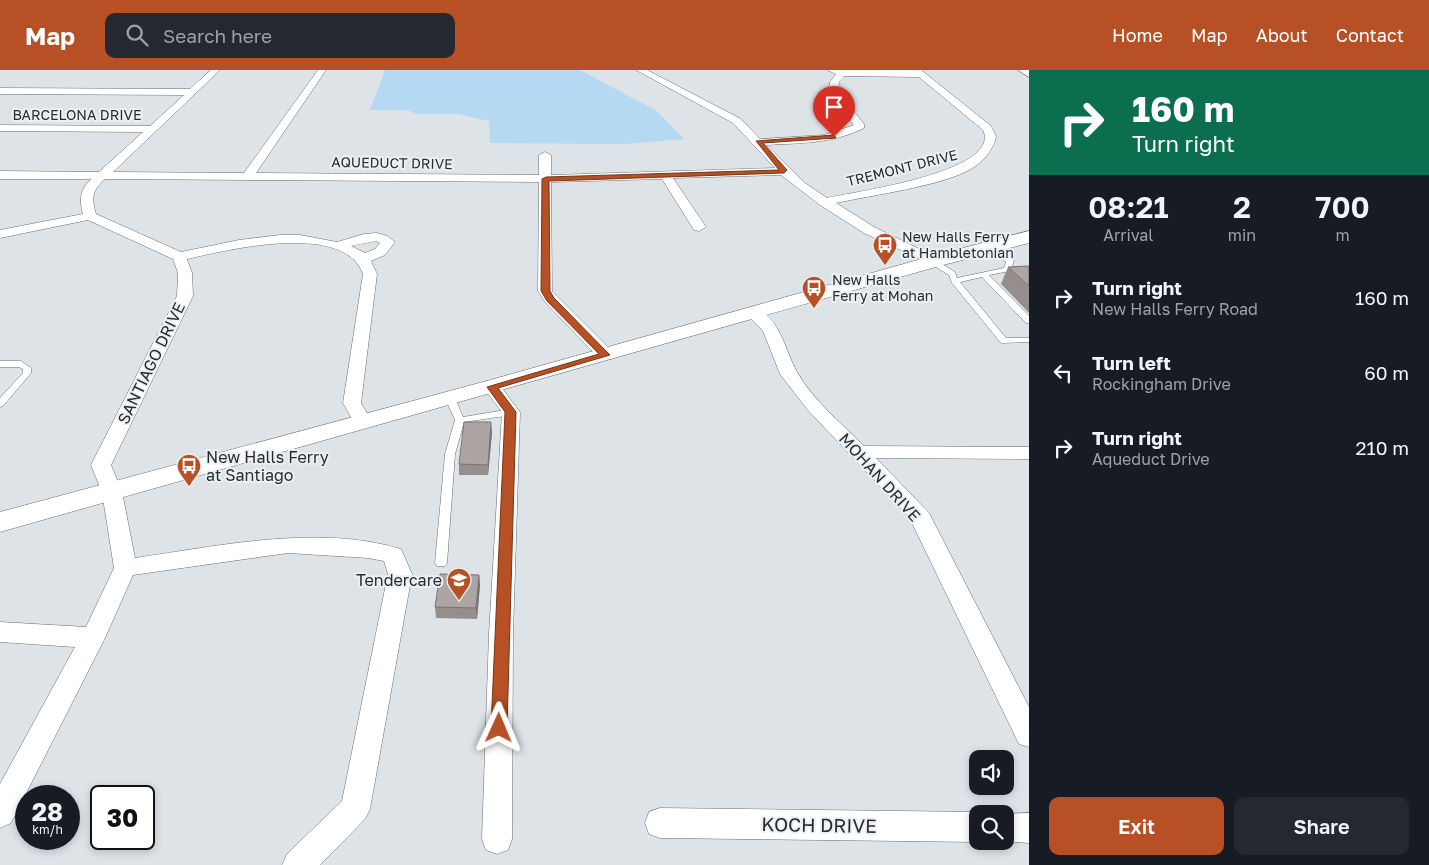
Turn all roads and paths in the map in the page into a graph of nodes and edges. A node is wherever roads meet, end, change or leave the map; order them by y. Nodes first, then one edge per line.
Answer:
1 (216, 70) edge
2 (322, 70) edge
3 (640, 70) edge
4 (831, 70) edge
5 (1022, 70) edge
6 (842, 72) junction
7 (918, 72) edge
8 (1029, 74) edge
9 (0, 91) edge
10 (192, 92) junction
11 (0, 128) edge
12 (153, 129) junction
13 (759, 142) junction
14 (545, 155) dead end
15 (784, 171) junction
16 (0, 175) edge
17 (104, 176) junction
18 (248, 176) junction
19 (666, 176) junction
20 (546, 179) junction
21 (824, 202) junction
22 (90, 216) junction
23 (699, 227) dead end
24 (0, 234) edge
25 (1026, 240) edge
26 (338, 246) junction
27 (990, 247) junction
28 (179, 257) junction
29 (363, 259) junction
30 (932, 262) junction
31 (983, 274) junction
32 (955, 281) junction
33 (753, 314) junction
34 (1029, 321) edge
35 (1029, 340) edge
36 (606, 355) junction
37 (0, 364) edge
38 (492, 387) junction
39 (450, 398) junction
40 (0, 404) edge
41 (510, 412) junction
42 (460, 420) junction
43 (363, 422) junction
44 (860, 452) junction
45 (1029, 452) edge
46 (112, 492) junction
47 (0, 522) edge
48 (441, 563) dead end
49 (126, 568) junction
50 (0, 632) edge
51 (93, 638) junction
52 (1029, 735) edge
53 (0, 813) edge
54 (660, 823) dead end
55 (969, 827) edge
56 (1014, 828) edge
57 (1029, 828) edge
58 (497, 839) dead end
59 (298, 865) edge

1 - 10 street
2 - 18 street
3 - 13 street
4 - 6 street
5 - 8 street
6 - 7 street
6 - 13 street
7 - 21 street, TREMONT DRIVE
9 - 10 street
10 - 12 street
11 - 12 street, BARCELONA DRIVE
12 - 17 street
13 - 15 street
14 - 20 street
15 - 19 street, AQUEDUCT DRIVE
15 - 21 street
16 - 17 street, AQUEDUCT DRIVE
17 - 18 street, AQUEDUCT DRIVE
17 - 22 street
18 - 20 street, AQUEDUCT DRIVE
19 - 20 street, AQUEDUCT DRIVE
19 - 23 street
20 - 36 street
21 - 30 street
22 - 24 street
22 - 28 street
25 - 27 main road
26 - 28 street
26 - 29 street
26 - 29 street
27 - 30 main road
27 - 31 lane
28 - 46 street, SANTIAGO DRIVE
29 - 43 street
30 - 32 lane
30 - 33 main road
31 - 32 lane
31 - 34 lane
32 - 35 lane
33 - 36 main road
33 - 44 street, MOHAN DRIVE
36 - 38 main road
37 - 40 lane
38 - 39 main road
38 - 41 street
39 - 42 lane
39 - 43 main road
41 - 42 lane
41 - 58 street
42 - 48 lane
43 - 46 main road
44 - 45 street
44 - 52 street, MOHAN DRIVE
46 - 47 main road
46 - 49 street, SANTIAGO DRIVE
49 - 51 street
49 - 59 street
50 - 51 street
51 - 53 street
54 - 55 street, KOCH DRIVE
56 - 57 street

